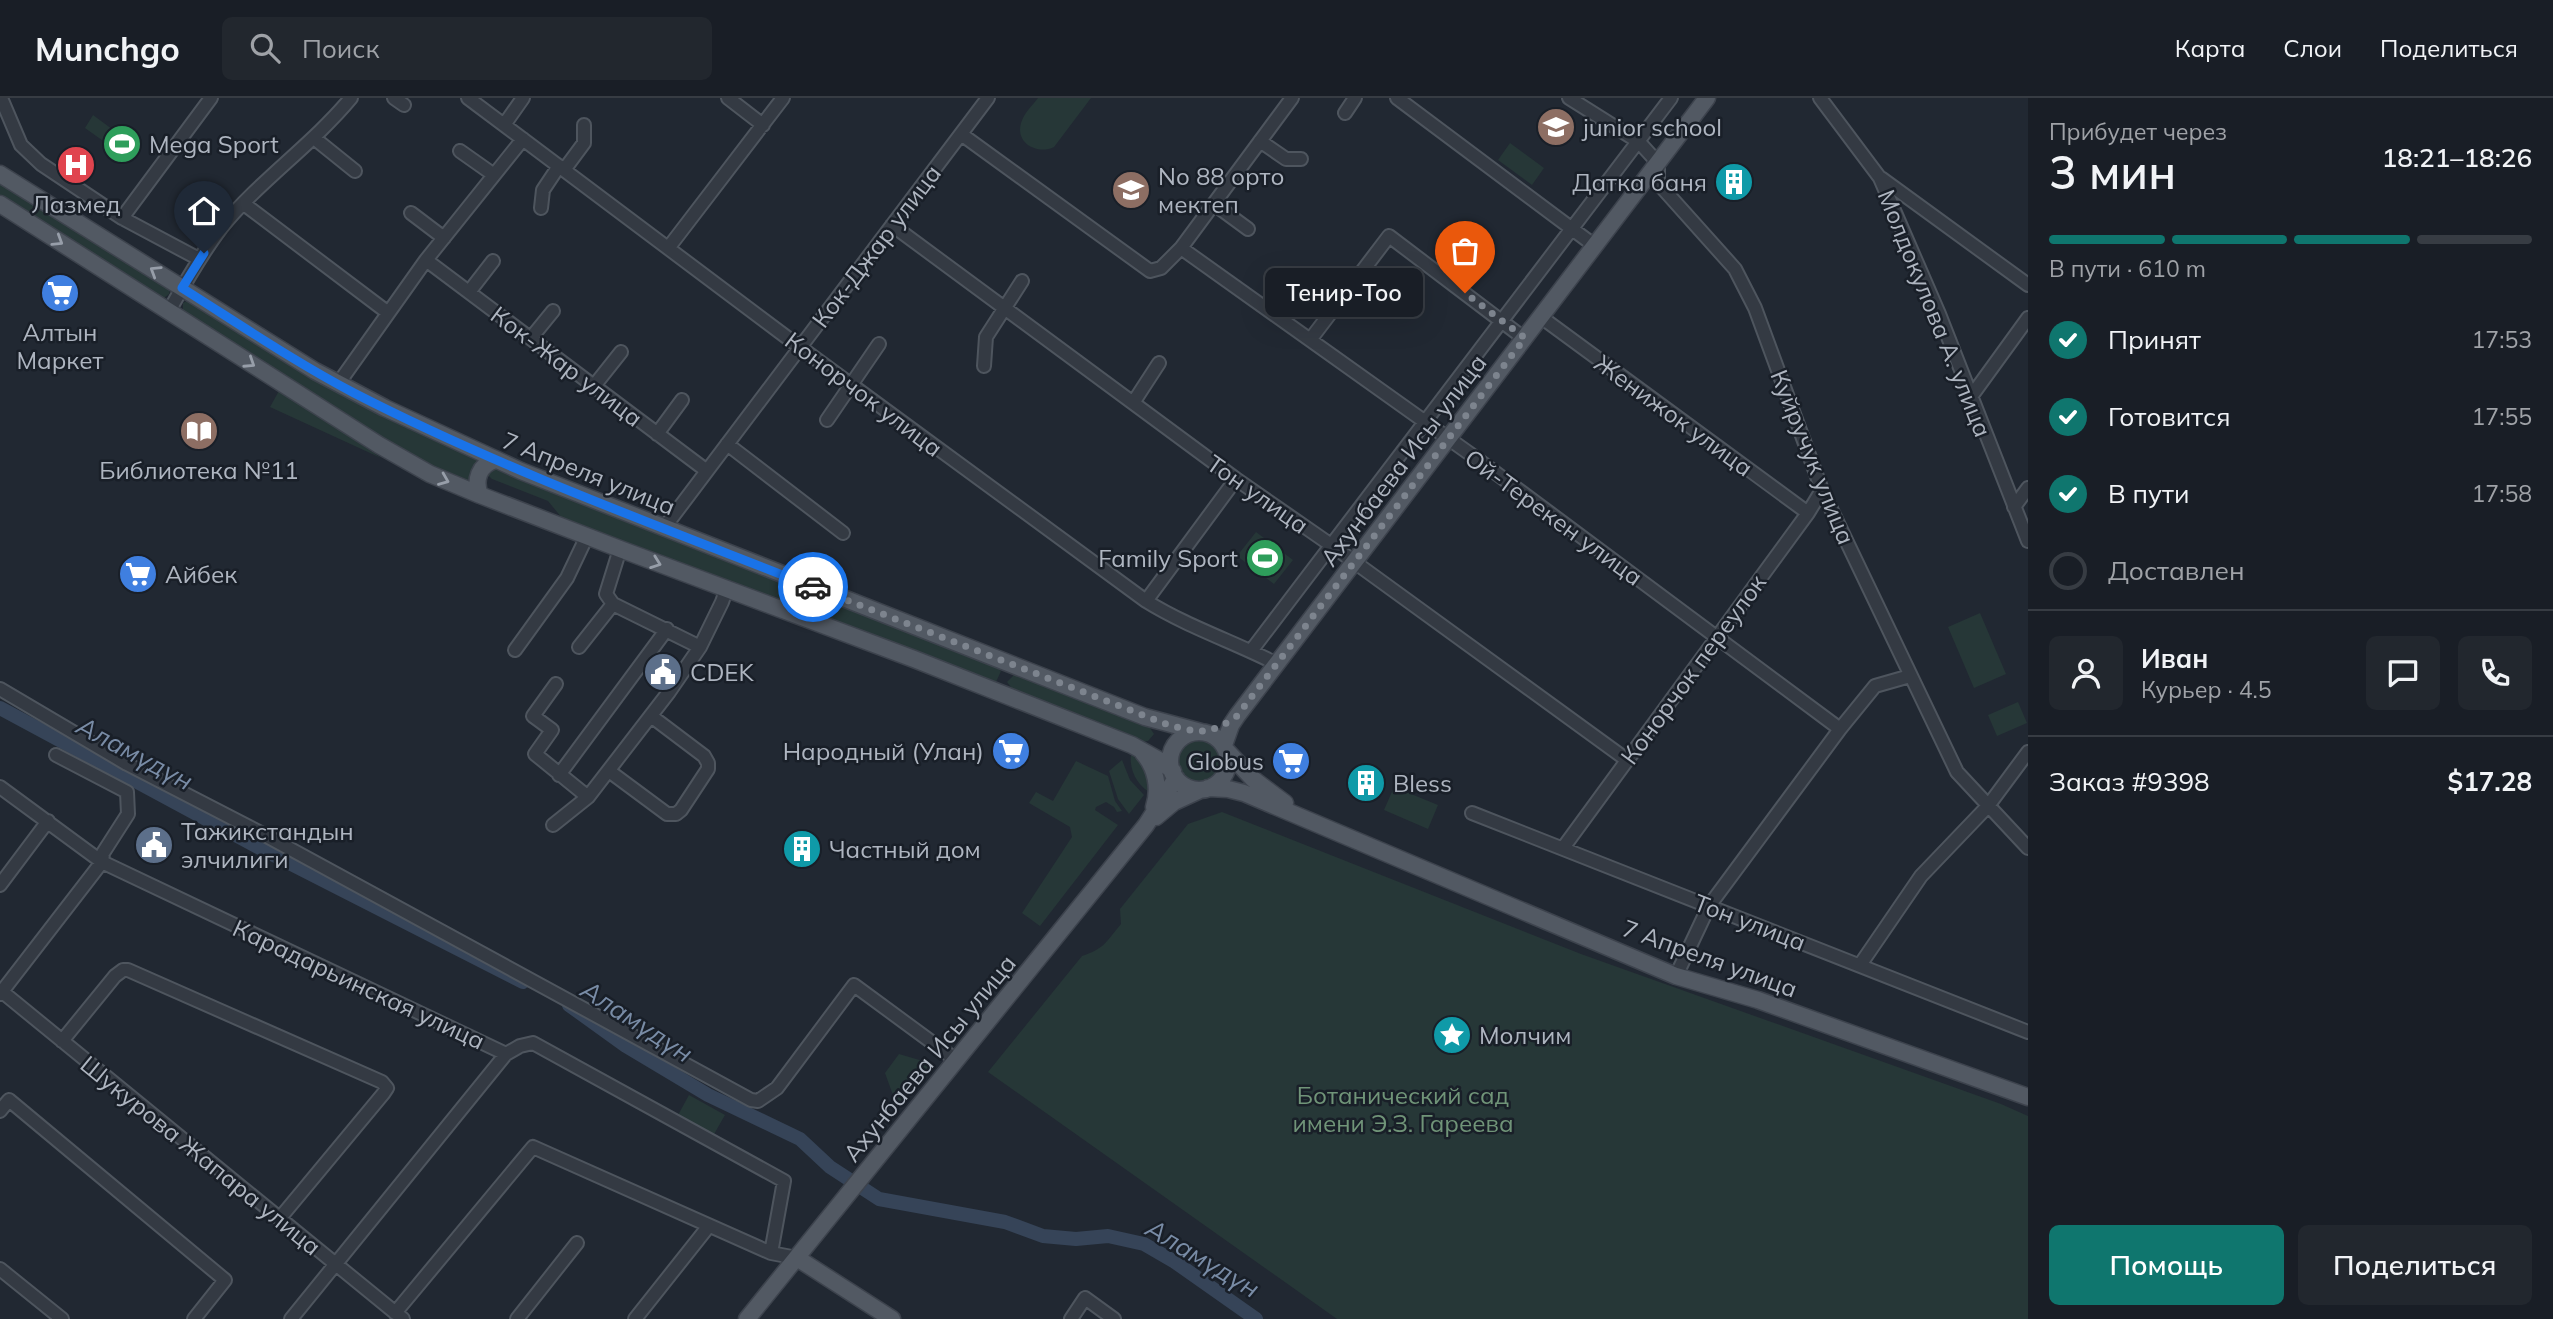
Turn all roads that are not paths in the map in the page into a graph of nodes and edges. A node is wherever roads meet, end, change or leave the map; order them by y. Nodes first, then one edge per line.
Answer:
1 (1, 98) edge
2 (211, 98) edge
3 (351, 98) edge
4 (468, 98) edge
5 (523, 98) edge
6 (728, 98) edge
7 (783, 98) edge
8 (988, 98) edge
9 (1292, 98) edge
10 (1355, 98) edge
11 (1397, 98) edge
12 (1569, 98) edge
13 (1671, 98) edge
14 (1707, 98) edge
15 (1820, 98) edge
16 (1345, 113) dead end
17 (584, 124) dead end
18 (504, 125) junction
19 (763, 125) junction
20 (961, 134) junction
21 (314, 138) junction
22 (523, 139) junction
23 (1260, 141) junction
24 (1639, 142) junction
25 (460, 151) dead end
26 (1301, 159) dead end
27 (1658, 163) junction
28 (562, 168) junction
29 (355, 171) dead end
30 (0, 174) edge
31 (494, 175) junction
32 (1880, 177) junction
33 (0, 204) edge
34 (244, 204) junction
35 (1214, 204) junction
36 (541, 208) dead end
37 (411, 213) dead end
38 (122, 218) junction
39 (892, 225) junction
40 (1573, 228) junction
41 (1248, 229) dead end
42 (444, 238) junction
43 (1595, 246) junction
44 (669, 247) junction
45 (1181, 247) junction
46 (199, 259) junction
47 (426, 260) junction
48 (493, 261) dead end
49 (1022, 281) dead end
50 (2028, 285) edge
51 (182, 288) junction
52 (469, 292) junction
53 (1003, 307) junction
54 (169, 311) junction
55 (553, 311) dead end
56 (387, 312) junction
57 (1541, 317) junction
58 (2028, 318) edge
59 (1502, 321) junction
60 (531, 338) junction
61 (1525, 338) junction
62 (1310, 340) junction
63 (879, 344) dead end
64 (800, 347) junction
65 (621, 352) dead end
66 (1159, 363) dead end
67 (984, 366) dead end
68 (850, 383) junction
69 (338, 384) junction
70 (594, 386) junction
71 (1970, 398) junction
72 (682, 400) dead end
73 (1133, 403) junction
74 (827, 420) dead end
75 (1424, 421) junction
76 (657, 433) junction
77 (1448, 439) junction
78 (727, 444) junction
79 (495, 460) junction
80 (707, 471) junction
81 (1236, 480) junction
82 (2028, 488) edge
83 (1822, 490) junction
84 (481, 495) junction
85 (2014, 507) junction
86 (1808, 513) junction
87 (664, 528) junction
88 (843, 533) dead end
89 (587, 536) junction
90 (2028, 541) edge
91 (1331, 545) junction
92 (620, 550) junction
93 (1354, 562) junction
94 (727, 588) junction
95 (1146, 601) junction
96 (613, 604) junction
97 (667, 629) junction
98 (1717, 637) junction
99 (579, 647) dead end
100 (700, 647) junction
101 (515, 650) dead end
102 (1251, 651) junction
103 (1009, 664) junction
104 (1277, 664) junction
105 (1910, 677) junction
106 (556, 684) dead end
107 (0, 689) edge
108 (999, 692) junction
109 (651, 716) junction
110 (1237, 716) junction
111 (1840, 729) junction
112 (1204, 732) junction
113 (1226, 748) junction
114 (1140, 749) junction
115 (2028, 752) edge
116 (56, 755) dead end
117 (1627, 760) junction
118 (609, 771) junction
119 (559, 775) junction
120 (1174, 775) junction
121 (0, 787) edge
122 (1204, 789) junction
123 (588, 797) junction
124 (1988, 806) junction
125 (1472, 813) dead end
126 (1304, 817) junction
127 (48, 821) junction
128 (553, 825) dead end
129 (1146, 825) junction
130 (1563, 848) junction
131 (2028, 848) edge
132 (102, 862) junction
133 (0, 885) edge
134 (1709, 906) junction
135 (1860, 965) junction
136 (1676, 976) junction
137 (1, 992) edge
138 (2028, 1032) edge
139 (62, 1041) junction
140 (506, 1054) junction
141 (956, 1060) junction
142 (2028, 1097) edge
143 (0, 1111) edge
144 (280, 1218) junction
145 (708, 1227) junction
146 (577, 1243) dead end
147 (771, 1253) junction
148 (797, 1258) junction
149 (335, 1264) junction
150 (0, 1269) edge
151 (399, 1316) edge
152 (62, 1319) edge
153 (194, 1319) edge
154 (291, 1319) edge
155 (517, 1319) edge
156 (635, 1319) edge
157 (747, 1319) edge
158 (892, 1319) edge
159 (1072, 1319) edge
160 (1114, 1319) edge

1 - 38 street
2 - 38 street
3 - 21 street
4 - 18 street, Конорчок улица
5 - 18 street
6 - 19 street
7 - 19 street
8 - 20 street, Кок-Джар улица
9 - 23 street
10 - 16 street
11 - 40 street
12 - 24 street, Куйручук улица
13 - 24 street
14 - 27 main road, Ахунбаева Исы улица
15 - 32 street, Молдокулова А. улица
17 - 28 street
18 - 22 street, Конорчок улица
19 - 44 street
20 - 39 street, Кок-Джар улица
20 - 45 street
21 - 29 street
21 - 34 street
22 - 28 street, Конорчок улица
22 - 31 street
23 - 26 street
23 - 35 street
24 - 27 street, Куйручук улица
24 - 40 street
25 - 31 street
27 - 43 main road, Ахунбаева Исы улица
27 - 83 street, Куйручук улица
28 - 36 street
28 - 44 street, Конорчок улица
51 -> 30 main road, 7 Апреля улица
31 - 42 street
32 - 50 street
32 - 71 street, Молдокулова А. улица
33 -> 54 main road
34 - 46 street
34 - 56 street
35 - 41 street
35 - 45 street
37 - 42 street
38 - 46 street
39 - 53 street, Тон улица
39 - 64 street, Кок-Джар улица
40 - 43 street
40 - 59 street
42 - 47 street
43 - 57 main road, Ахунбаева Исы улица
44 - 64 street, Конорчок улица
45 - 62 street, Ой-Терекен улица
46 - 51 street
47 - 52 street, Кок-Жар улица
47 - 56 street
48 - 52 street
49 - 53 street
51 - 54 street
51 - 69 main road, 7 Апреля улица
52 - 60 street, Кок-Жар улица
53 - 67 street
53 - 73 street, Тон улица
54 -> 84 main road
55 - 60 street
56 - 69 street
57 - 61 main road, Ахунбаева Исы улица
57 - 86 street, Женижок улица
58 - 71 street
59 - 61 street
59 - 62 street
59 - 75 street
60 - 70 street, Кок-Жар улица
61 - 77 main road, Ахунбаева Исы улица
62 - 75 street, Ой-Терекен улица
63 - 68 street
64 - 68 street, Конорчок улица
64 - 78 street, Кок-Джар улица
65 - 70 street
66 - 73 street
68 - 74 street
68 - 95 street, Конорчок улица
69 - 79 main road, 7 Апреля улица
70 - 76 street, Кок-Жар улица
71 - 85 street, Молдокулова А. улица
72 - 76 street
73 - 81 street, Тон улица
75 - 77 street, Ой-Терекен улица
75 - 91 street
76 - 80 street, Кок-Жар улица
77 - 93 main road, Ахунбаева Исы улица
77 - 98 street, Ой-Терекен улица
78 - 80 street, Кок-Джар улица
78 - 88 street
79 - 84 main road
79 - 87 main road, 7 Апреля улица
80 - 87 street, Кок-Джар улица
81 - 91 street, Тон улица
81 - 95 street
82 - 85 street
83 - 86 street, Конорчок переулок
83 - 105 street, Куйручук улица
84 - 89 main road
85 - 90 street, Молдокулова А. улица
86 - 98 street, Конорчок переулок
87 - 103 main road, 7 Апреля улица
89 - 92 main road
89 - 101 street
91 - 93 street, Тон улица
91 - 102 street
92 -> 94 main road
92 - 96 street
93 - 104 main road, Ахунбаева Исы улица
93 - 117 street, Тон улица
94 - 100 street
94 - 108 main road
95 - 102 street, Конорчок улица
96 - 97 street
96 - 99 street
97 - 100 street
97 - 119 street
98 - 111 street, Ой-Терекен улица
98 - 117 street, Конорчок переулок
100 - 109 street
102 - 104 street, Конорчок улица
103 - 108 main road
103 - 112 main road, 7 Апреля улица
104 - 110 main road, Ахунбаева Исы улица
105 - 111 street
105 - 124 street, Куйручук улица
106 - 119 street
107 - 141 street
108 - 114 main road
109 - 118 street
109 - 118 street
110 - 112 main road, Ахунбаева Исы улица
110 - 113 main road, Ахунбаева Исы улица
111 - 134 street
112 - 113 main road
112 - 120 main road
113 - 122 main road
113 - 126 main road, 7 Апреля улица
114 - 120 main road
114 - 129 main road
115 - 124 street
116 - 132 street
117 - 130 street, Конорчок переулок
118 - 123 street
119 - 123 street
120 - 122 main road
120 - 129 main road, Ахунбаева Исы улица
121 - 127 street, Карадарьинская улица
122 - 126 main road, 7 Апреля улица
122 - 129 main road, Ахунбаева Исы улица
123 - 128 street
124 - 131 street, Куйручук улица
124 - 135 street
125 - 130 street, Тон улица
126 - 136 main road, 7 Апреля улица
127 - 132 street, Карадарьинская улица
127 - 133 street
129 - 141 main road, Ахунбаева Исы улица
130 - 134 street, Тон улица
132 - 137 street
132 - 140 street, Карадарьинская улица
134 - 135 street, Тон улица
134 - 136 street
135 - 138 street, Тон улица
136 - 142 main road, 7 Апреля улица
137 - 139 street, Шукурова Жапара улица
139 - 144 street, Шукурова Жапара улица
139 - 144 street
140 - 147 street, Карадарьинская улица
140 - 149 street
141 - 148 main road, Ахунбаева Исы улица
143 - 153 street
144 - 149 street, Шукурова Жапара улица
145 - 147 street
145 - 151 street
145 - 156 street
146 - 155 street
147 - 148 street
148 - 157 main road, Ахунбаева Исы улица
148 - 158 main road
149 - 151 street, Шукурова Жапара улица
149 - 154 street
150 - 152 street
159 - 160 street

